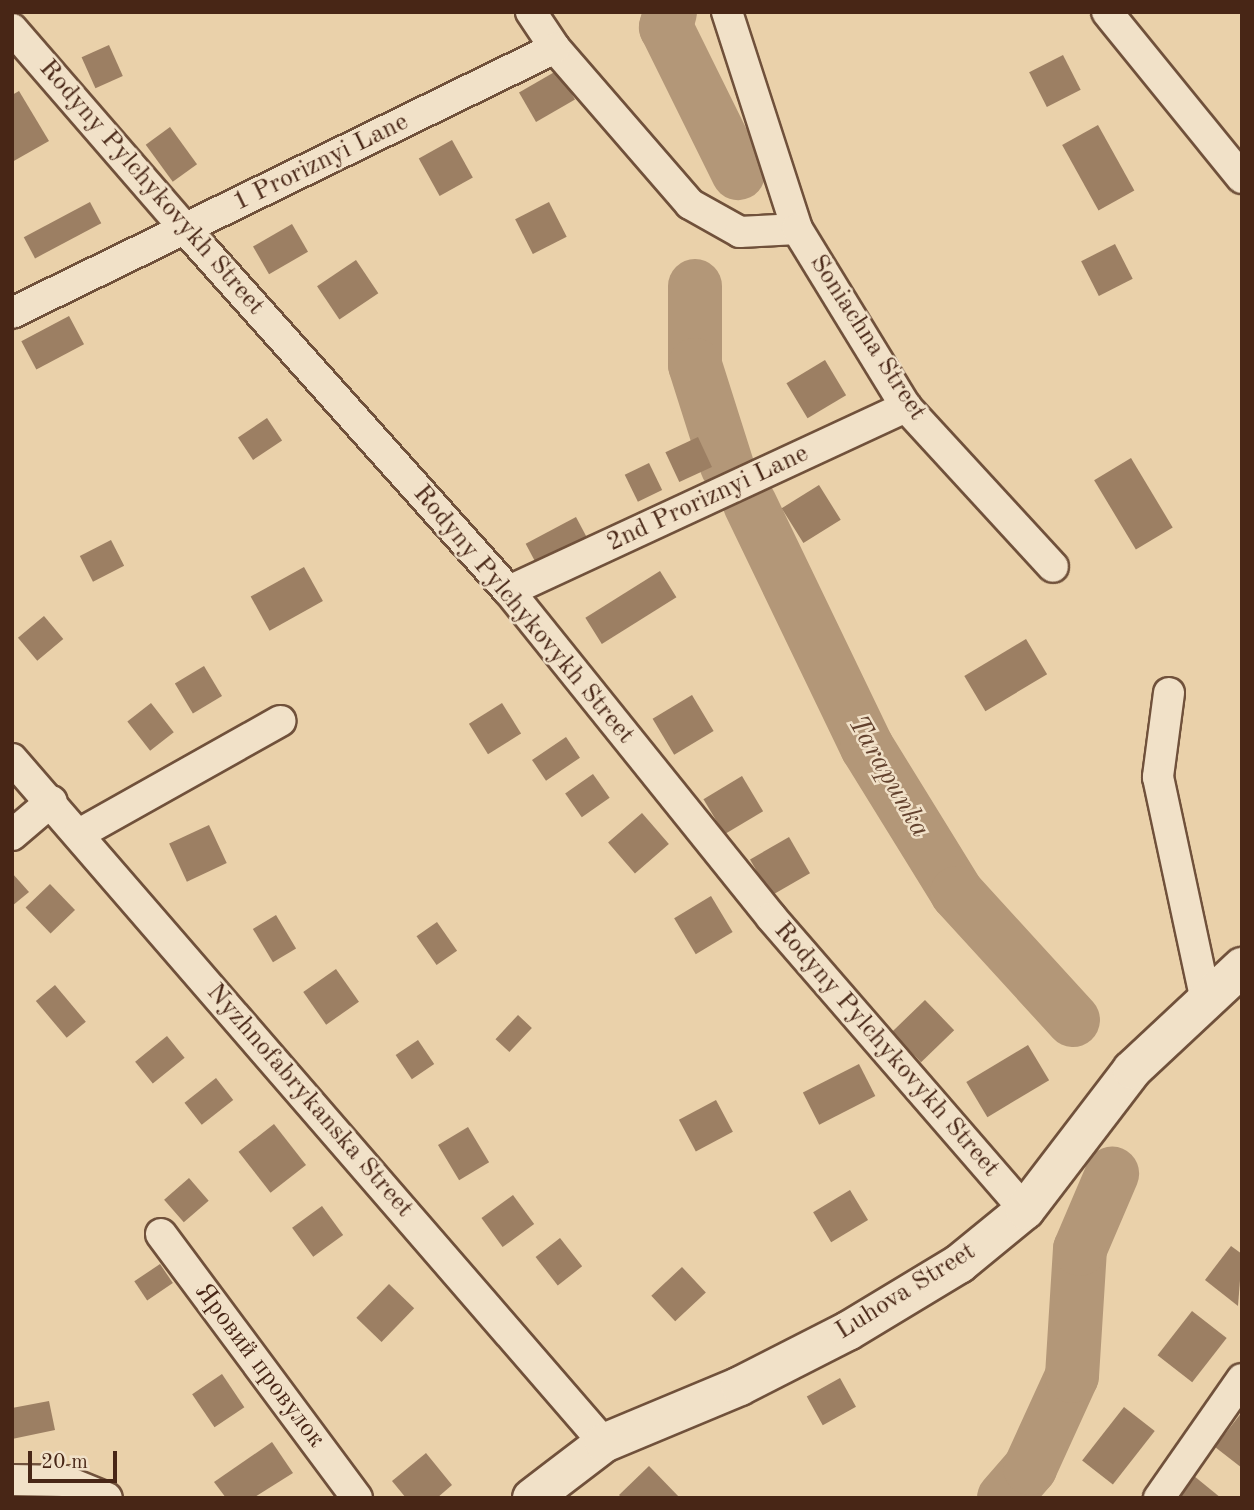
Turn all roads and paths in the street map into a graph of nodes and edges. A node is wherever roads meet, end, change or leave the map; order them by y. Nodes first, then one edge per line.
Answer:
1 (531, 12) edge
2 (727, 12) edge
3 (1107, 12) edge
4 (12, 29) edge
5 (555, 48) junction
6 (1242, 178) edge
7 (185, 229) junction
8 (797, 229) junction
9 (12, 313) edge
10 (906, 407) junction
11 (1053, 567) dead end
12 (509, 591) junction
13 (1169, 693) dead end
14 (280, 721) dead end
15 (12, 759) edge
16 (52, 801) junction
17 (79, 834) junction
18 (12, 835) edge
19 (1242, 967) edge
20 (1205, 997) junction
21 (1025, 1210) junction
22 (160, 1234) dead end
23 (1242, 1379) edge
24 (604, 1443) junction
25 (12, 1480) edge
26 (107, 1498) edge
27 (357, 1498) edge
28 (532, 1498) edge
29 (1159, 1498) edge

1 - 5 street, Soniachna Street
2 - 8 street, Soniachna Street
3 - 6 street
4 - 7 street, Rodyny Pylchykovykh Street
5 - 7 street, 1 Proriznyi Lane
5 - 8 street, Soniachna Street
7 - 9 street, 1 Proriznyi Lane
7 - 12 street, Rodyny Pylchykovykh Street
8 - 10 street, Soniachna Street
10 - 11 street, Soniachna Street
10 - 12 street, 2nd Proriznyi Lane
12 - 21 street, Rodyny Pylchykovykh Street
13 - 20 street
14 - 17 street
15 - 16 street, Nyzhnofabrykanska Street
16 - 17 street, Nyzhnofabrykanska Street
16 - 18 street
17 - 24 street, Nyzhnofabrykanska Street
19 - 20 street, Luhova Street
20 - 21 street, Luhova Street
21 - 24 street, Luhova Street
22 - 27 street, Яровий провулок
23 - 29 street
24 - 28 street, Luhova Street
25 - 26 street

